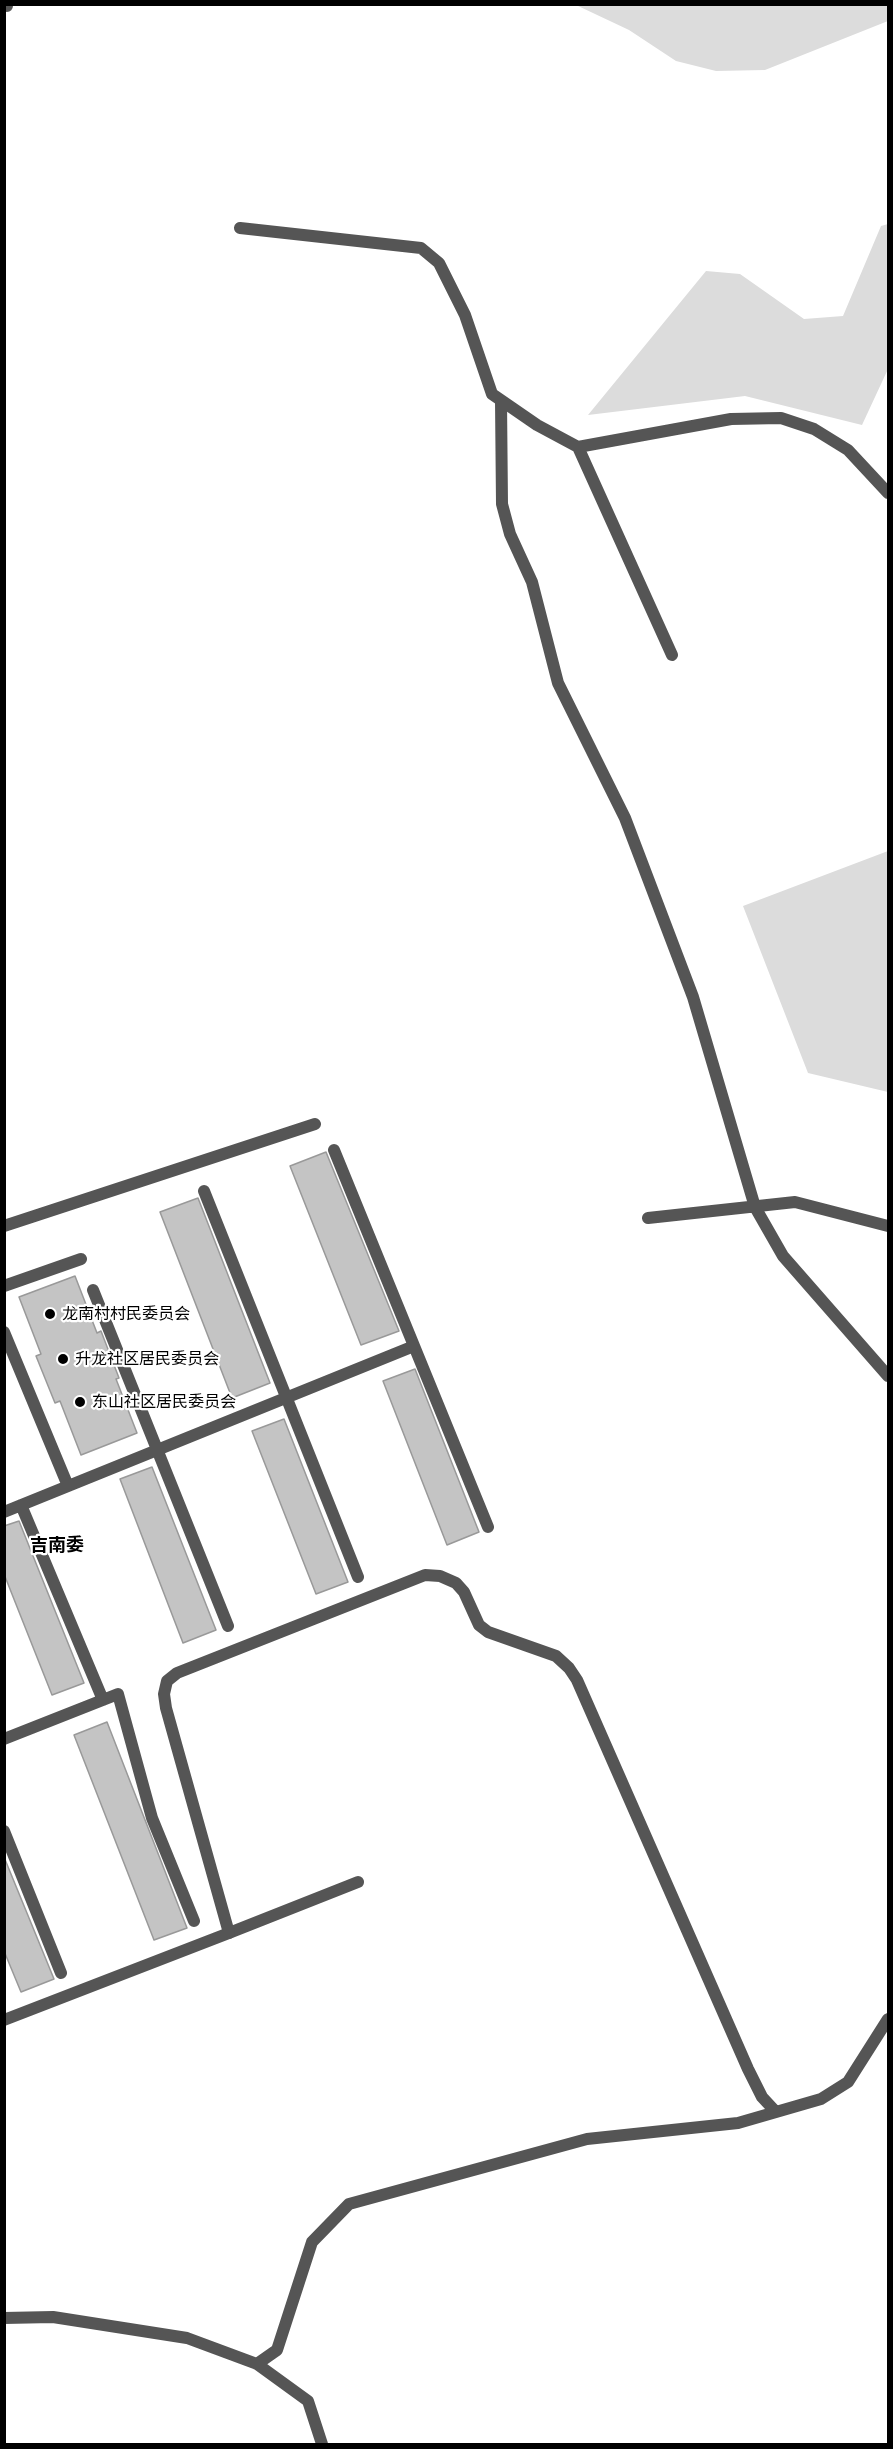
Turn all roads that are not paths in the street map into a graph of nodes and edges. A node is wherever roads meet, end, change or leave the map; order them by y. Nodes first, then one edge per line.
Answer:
1 (240, 228) dead end
2 (501, 401) junction
3 (578, 447) junction
4 (888, 493) edge
5 (672, 655) dead end
6 (315, 1124) dead end
7 (334, 1149) dead end
8 (204, 1191) dead end
9 (755, 1207) junction
10 (648, 1218) dead end
11 (4, 1226) edge
12 (888, 1226) edge
13 (81, 1259) dead end
14 (4, 1286) edge
15 (93, 1290) dead end
16 (4, 1332) edge
17 (414, 1346) junction
18 (888, 1376) edge
19 (287, 1399) junction
20 (157, 1450) junction
21 (68, 1486) junction
22 (21, 1505) junction
23 (4, 1512) edge
24 (488, 1527) dead end
25 (358, 1577) dead end
26 (228, 1626) dead end
27 (103, 1700) junction
28 (4, 1739) edge
29 (4, 1831) edge
30 (358, 1882) dead end
31 (194, 1921) dead end
32 (229, 1933) junction
33 (61, 1973) dead end
34 (888, 2019) edge
35 (4, 2020) edge
36 (775, 2111) junction
37 (4, 2318) edge
38 (258, 2364) junction
39 (322, 2445) edge

1 - 2 street
2 - 3 street
2 - 9 street
3 - 4 street
3 - 5 street
6 - 11 street
7 - 17 street
8 - 19 street
9 - 10 street
9 - 12 street
9 - 18 street
13 - 14 street
15 - 20 street
16 - 21 street
17 - 19 street
17 - 24 street
19 - 20 street
19 - 25 street
20 - 21 street
20 - 26 street
21 - 22 street
22 - 23 street
22 - 27 street
27 - 28 street
27 - 31 street
29 - 33 street
30 - 32 street
32 - 35 street
32 - 36 street
34 - 36 street
36 - 38 street
37 - 38 street
38 - 39 street

